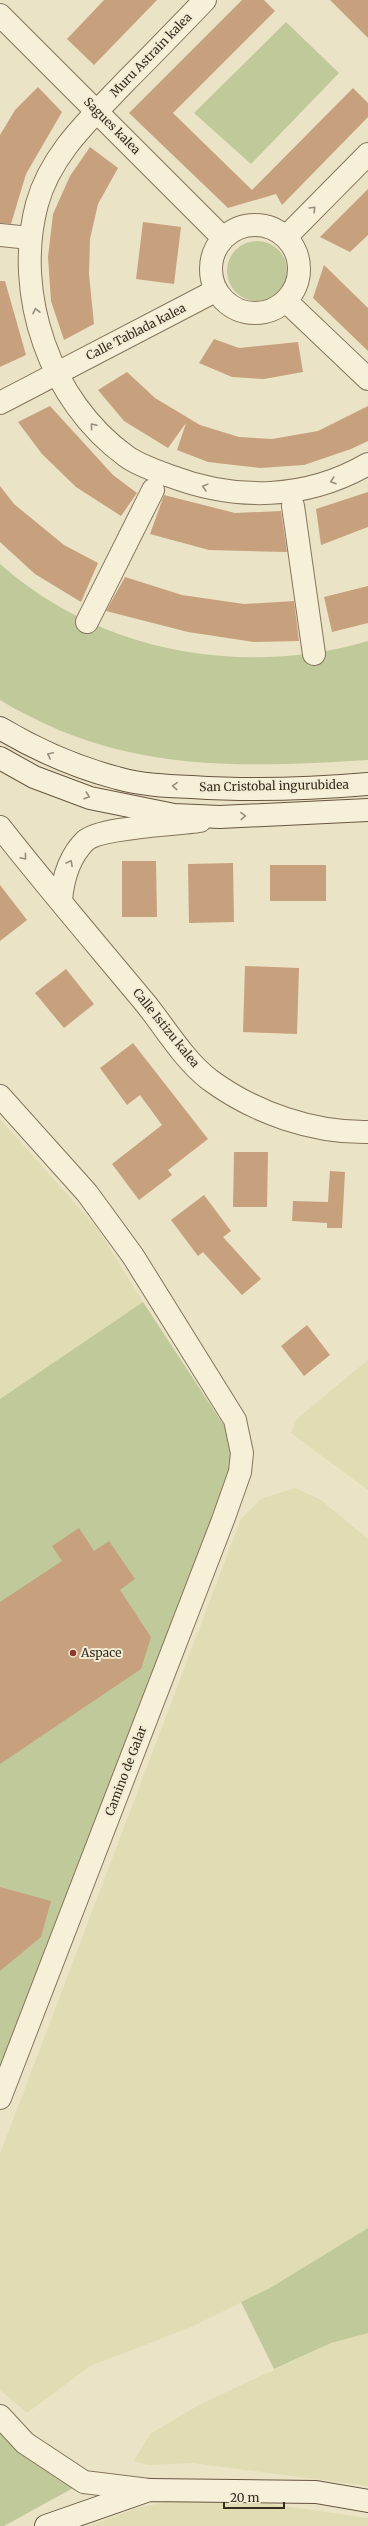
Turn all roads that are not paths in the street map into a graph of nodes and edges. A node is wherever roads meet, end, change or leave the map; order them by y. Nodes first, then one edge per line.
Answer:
1 (205, 0) edge
2 (0, 15) edge
3 (98, 111) junction
4 (368, 154) edge
5 (286, 237) junction
6 (223, 238) junction
7 (215, 291) junction
8 (286, 301) junction
9 (57, 373) junction
10 (368, 379) edge
11 (0, 403) edge
12 (368, 464) edge
13 (153, 490) dead end
14 (293, 506) dead end
15 (87, 622) dead end
16 (314, 654) dead end
17 (0, 728) edge
18 (0, 758) edge
19 (368, 784) edge
20 (368, 810) edge
21 (220, 817) junction
22 (0, 826) edge
23 (62, 900) junction
24 (0, 1096) edge
25 (368, 1132) edge
26 (0, 2098) edge
27 (0, 2416) edge
28 (149, 2490) junction
29 (368, 2501) edge
30 (46, 2526) edge

1 - 3 street, Muru Astrain kalea
2 - 3 street, Sagues kalea
3 - 6 street, Sagues kalea
9 -> 3 street
5 -> 4 street
5 - 6 street
5 - 8 street
6 - 7 street
7 - 8 street
7 - 9 street, Calle Tablada kalea
8 - 10 street
9 - 11 street, Calle Tablada kalea
12 -> 9 street
13 - 15 street
14 - 16 street
19 -> 17 street, San Cristobal ingurubidea
18 -> 21 street
21 -> 20 street
23 -> 21 street
22 -> 23 street, Calle Istizu kalea
23 - 25 street, Calle Istizu kalea
24 - 26 street, Camino de Galar
27 - 28 street
28 - 29 street
28 - 30 street

